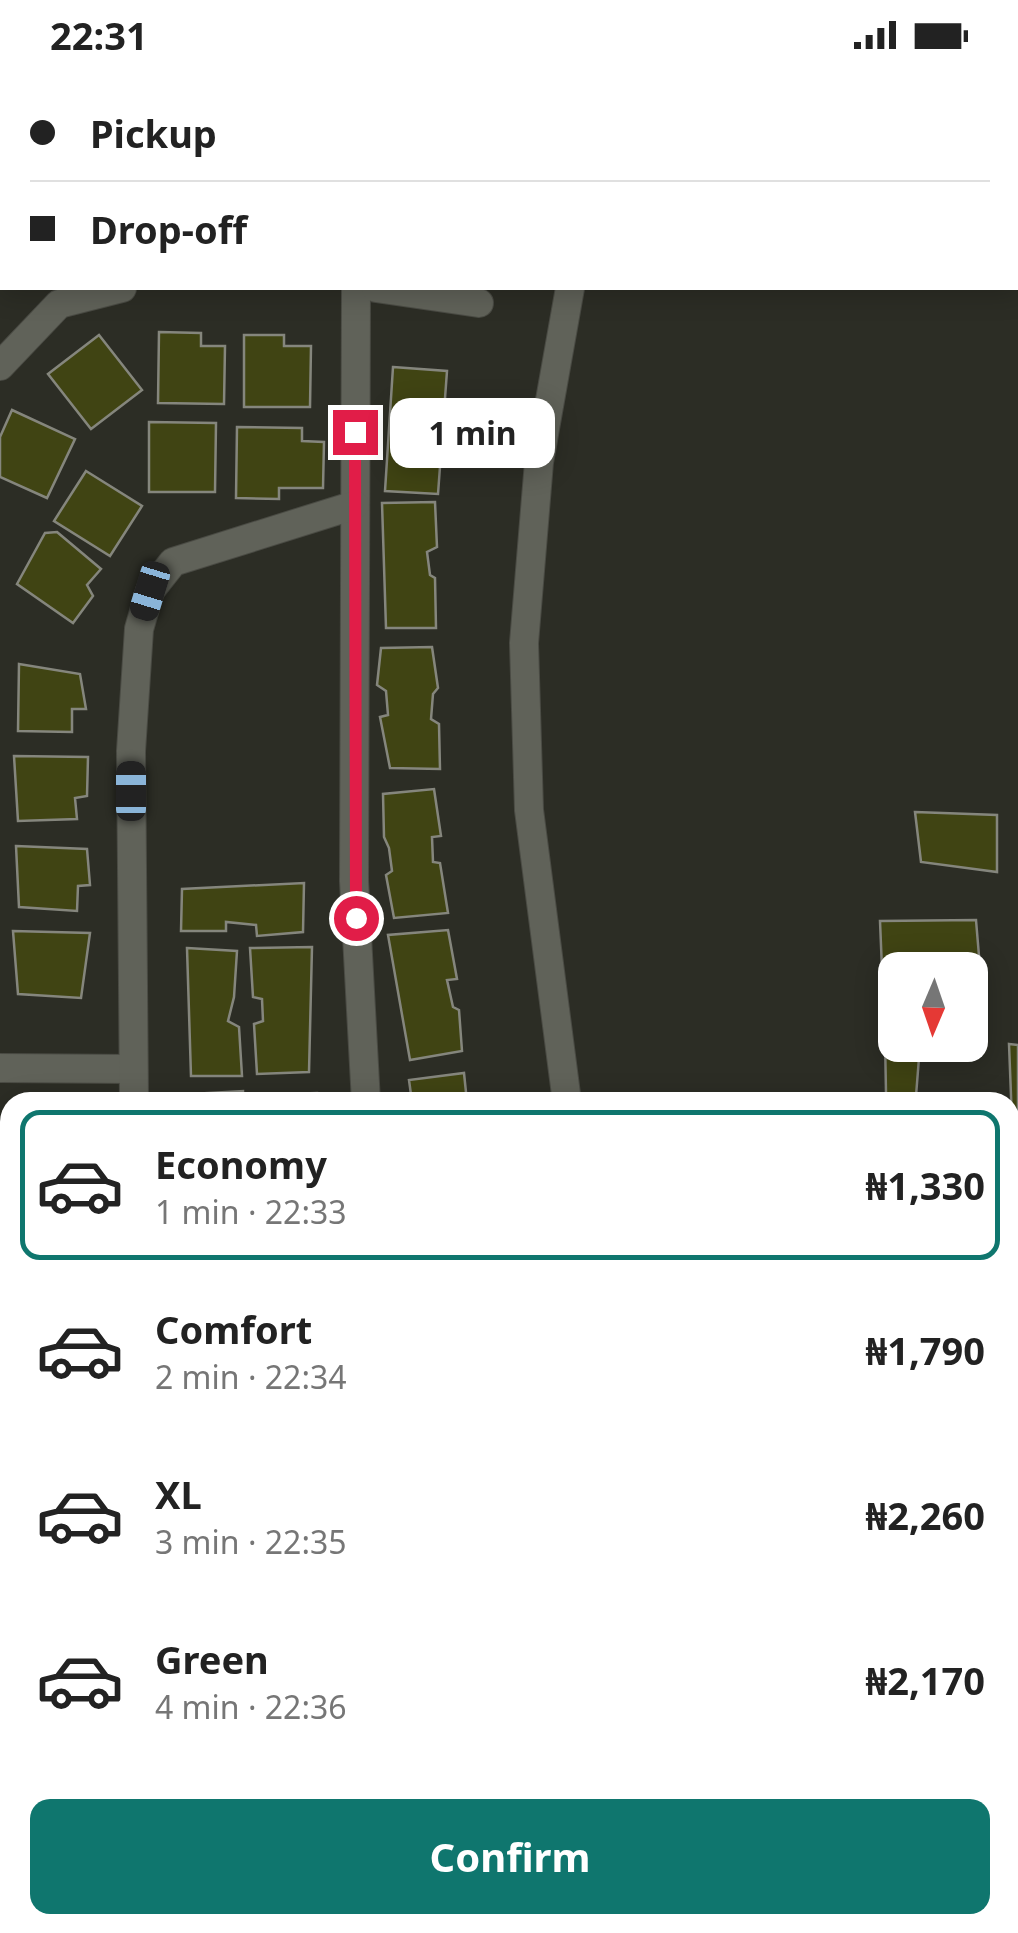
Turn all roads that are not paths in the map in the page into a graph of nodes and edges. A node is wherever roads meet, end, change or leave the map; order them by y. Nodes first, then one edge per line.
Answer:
1 (114, 290) edge
2 (356, 290) edge
3 (390, 290) edge
4 (570, 290) edge
5 (479, 303) dead end
6 (0, 366) edge
7 (354, 505) junction
8 (0, 1068) edge
9 (133, 1069) junction
10 (134, 1092) edge
11 (365, 1092) edge
12 (566, 1092) edge

1 - 6 street
2 - 7 street
3 - 5 street
4 - 12 street
7 - 9 street
7 - 11 street
8 - 9 street
9 - 10 street

